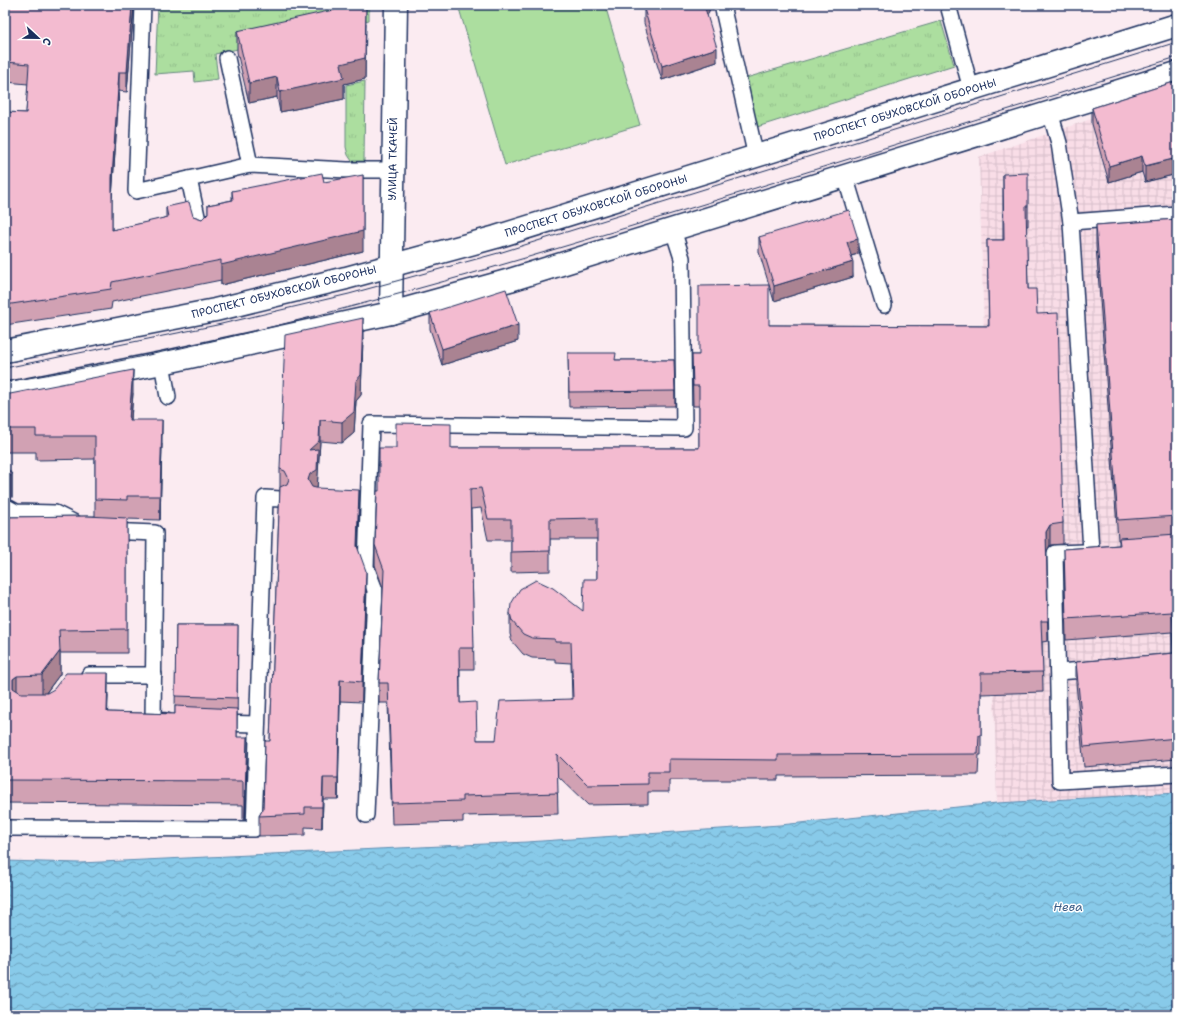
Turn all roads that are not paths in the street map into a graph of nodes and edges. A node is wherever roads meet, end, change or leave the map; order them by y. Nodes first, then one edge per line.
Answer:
1 (143, 5) edge
2 (396, 5) edge
3 (722, 5) edge
4 (948, 5) edge
5 (1177, 25) edge
6 (227, 58) dead end
7 (1177, 73) edge
8 (971, 89) junction
9 (1050, 112) junction
10 (756, 157) junction
11 (250, 165) junction
12 (393, 170) junction
13 (845, 176) junction
14 (189, 179) junction
15 (1177, 214) edge
16 (1071, 222) junction
17 (200, 230) edge
18 (673, 230) junction
19 (392, 266) junction
20 (884, 305) dead end
21 (391, 313) junction
22 (5, 351) edge
23 (162, 363) junction
24 (5, 394) edge
25 (168, 396) dead end
26 (280, 499) edge
27 (5, 506) edge
28 (1107, 550) edge
29 (1092, 551) junction
30 (1112, 668) edge
31 (1058, 672) junction
32 (78, 675) edge
33 (154, 675) junction
34 (184, 722) edge
35 (199, 722) edge
36 (258, 724) junction
37 (1177, 774) edge
38 (366, 815) dead end
39 (5, 828) edge

1 - 14 lane
2 - 12 main road, УЛИЦА ТКАЧЕЙ
3 - 10 lane
4 - 8 lane
5 - 8 main road, ПРОСПЕКТ ОБУХОВСКОЙ ОБОРОНЫ
6 - 11 lane
7 - 9 main road
8 - 10 main road, ПРОСПЕКТ ОБУХОВСКОЙ ОБОРОНЫ
9 - 13 main road
9 - 16 lane
10 - 19 main road, ПРОСПЕКТ ОБУХОВСКОЙ ОБОРОНЫ
11 - 12 lane
11 - 14 lane
12 - 19 main road, УЛИЦА ТКАЧЕЙ
13 - 18 main road
13 - 20 lane
14 - 17 lane
15 - 16 lane
16 - 29 lane
18 - 21 main road
18 - 38 lane
19 - 21 main road, УЛИЦА ТКАЧЕЙ
19 - 22 main road, ПРОСПЕКТ ОБУХОВСКОЙ ОБОРОНЫ
21 - 23 main road
23 - 24 main road
23 - 25 lane
26 - 36 lane
27 - 33 lane
28 - 29 lane
29 - 31 lane
30 - 31 lane
31 - 37 lane
32 - 33 lane
33 - 34 lane
35 - 36 lane
36 - 39 lane

